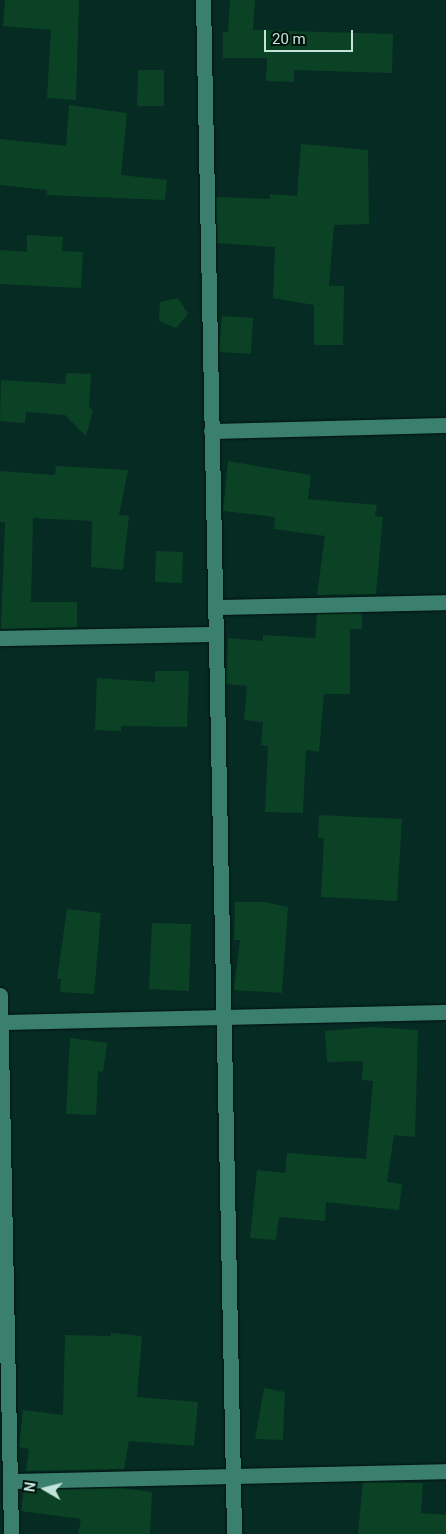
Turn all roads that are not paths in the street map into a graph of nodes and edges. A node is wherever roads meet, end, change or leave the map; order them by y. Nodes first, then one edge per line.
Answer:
1 (203, 0) edge
2 (446, 425) edge
3 (211, 431) junction
4 (446, 602) edge
5 (215, 607) junction
6 (216, 634) junction
7 (0, 638) edge
8 (0, 995) edge
9 (446, 1012) edge
10 (224, 1017) junction
11 (0, 1022) edge
12 (1, 1058) edge
13 (5, 1433) edge
14 (446, 1471) edge
15 (233, 1476) junction
16 (10, 1480) junction
17 (11, 1534) edge
18 (234, 1534) edge

1 - 3 street
2 - 3 street
3 - 5 street
4 - 5 street
5 - 6 street
6 - 7 street
6 - 10 street
8 - 11 street
9 - 10 street
10 - 11 street
10 - 15 street
11 - 12 street
12 - 13 street
13 - 16 street
14 - 15 street
15 - 16 street
15 - 18 street
16 - 17 street

